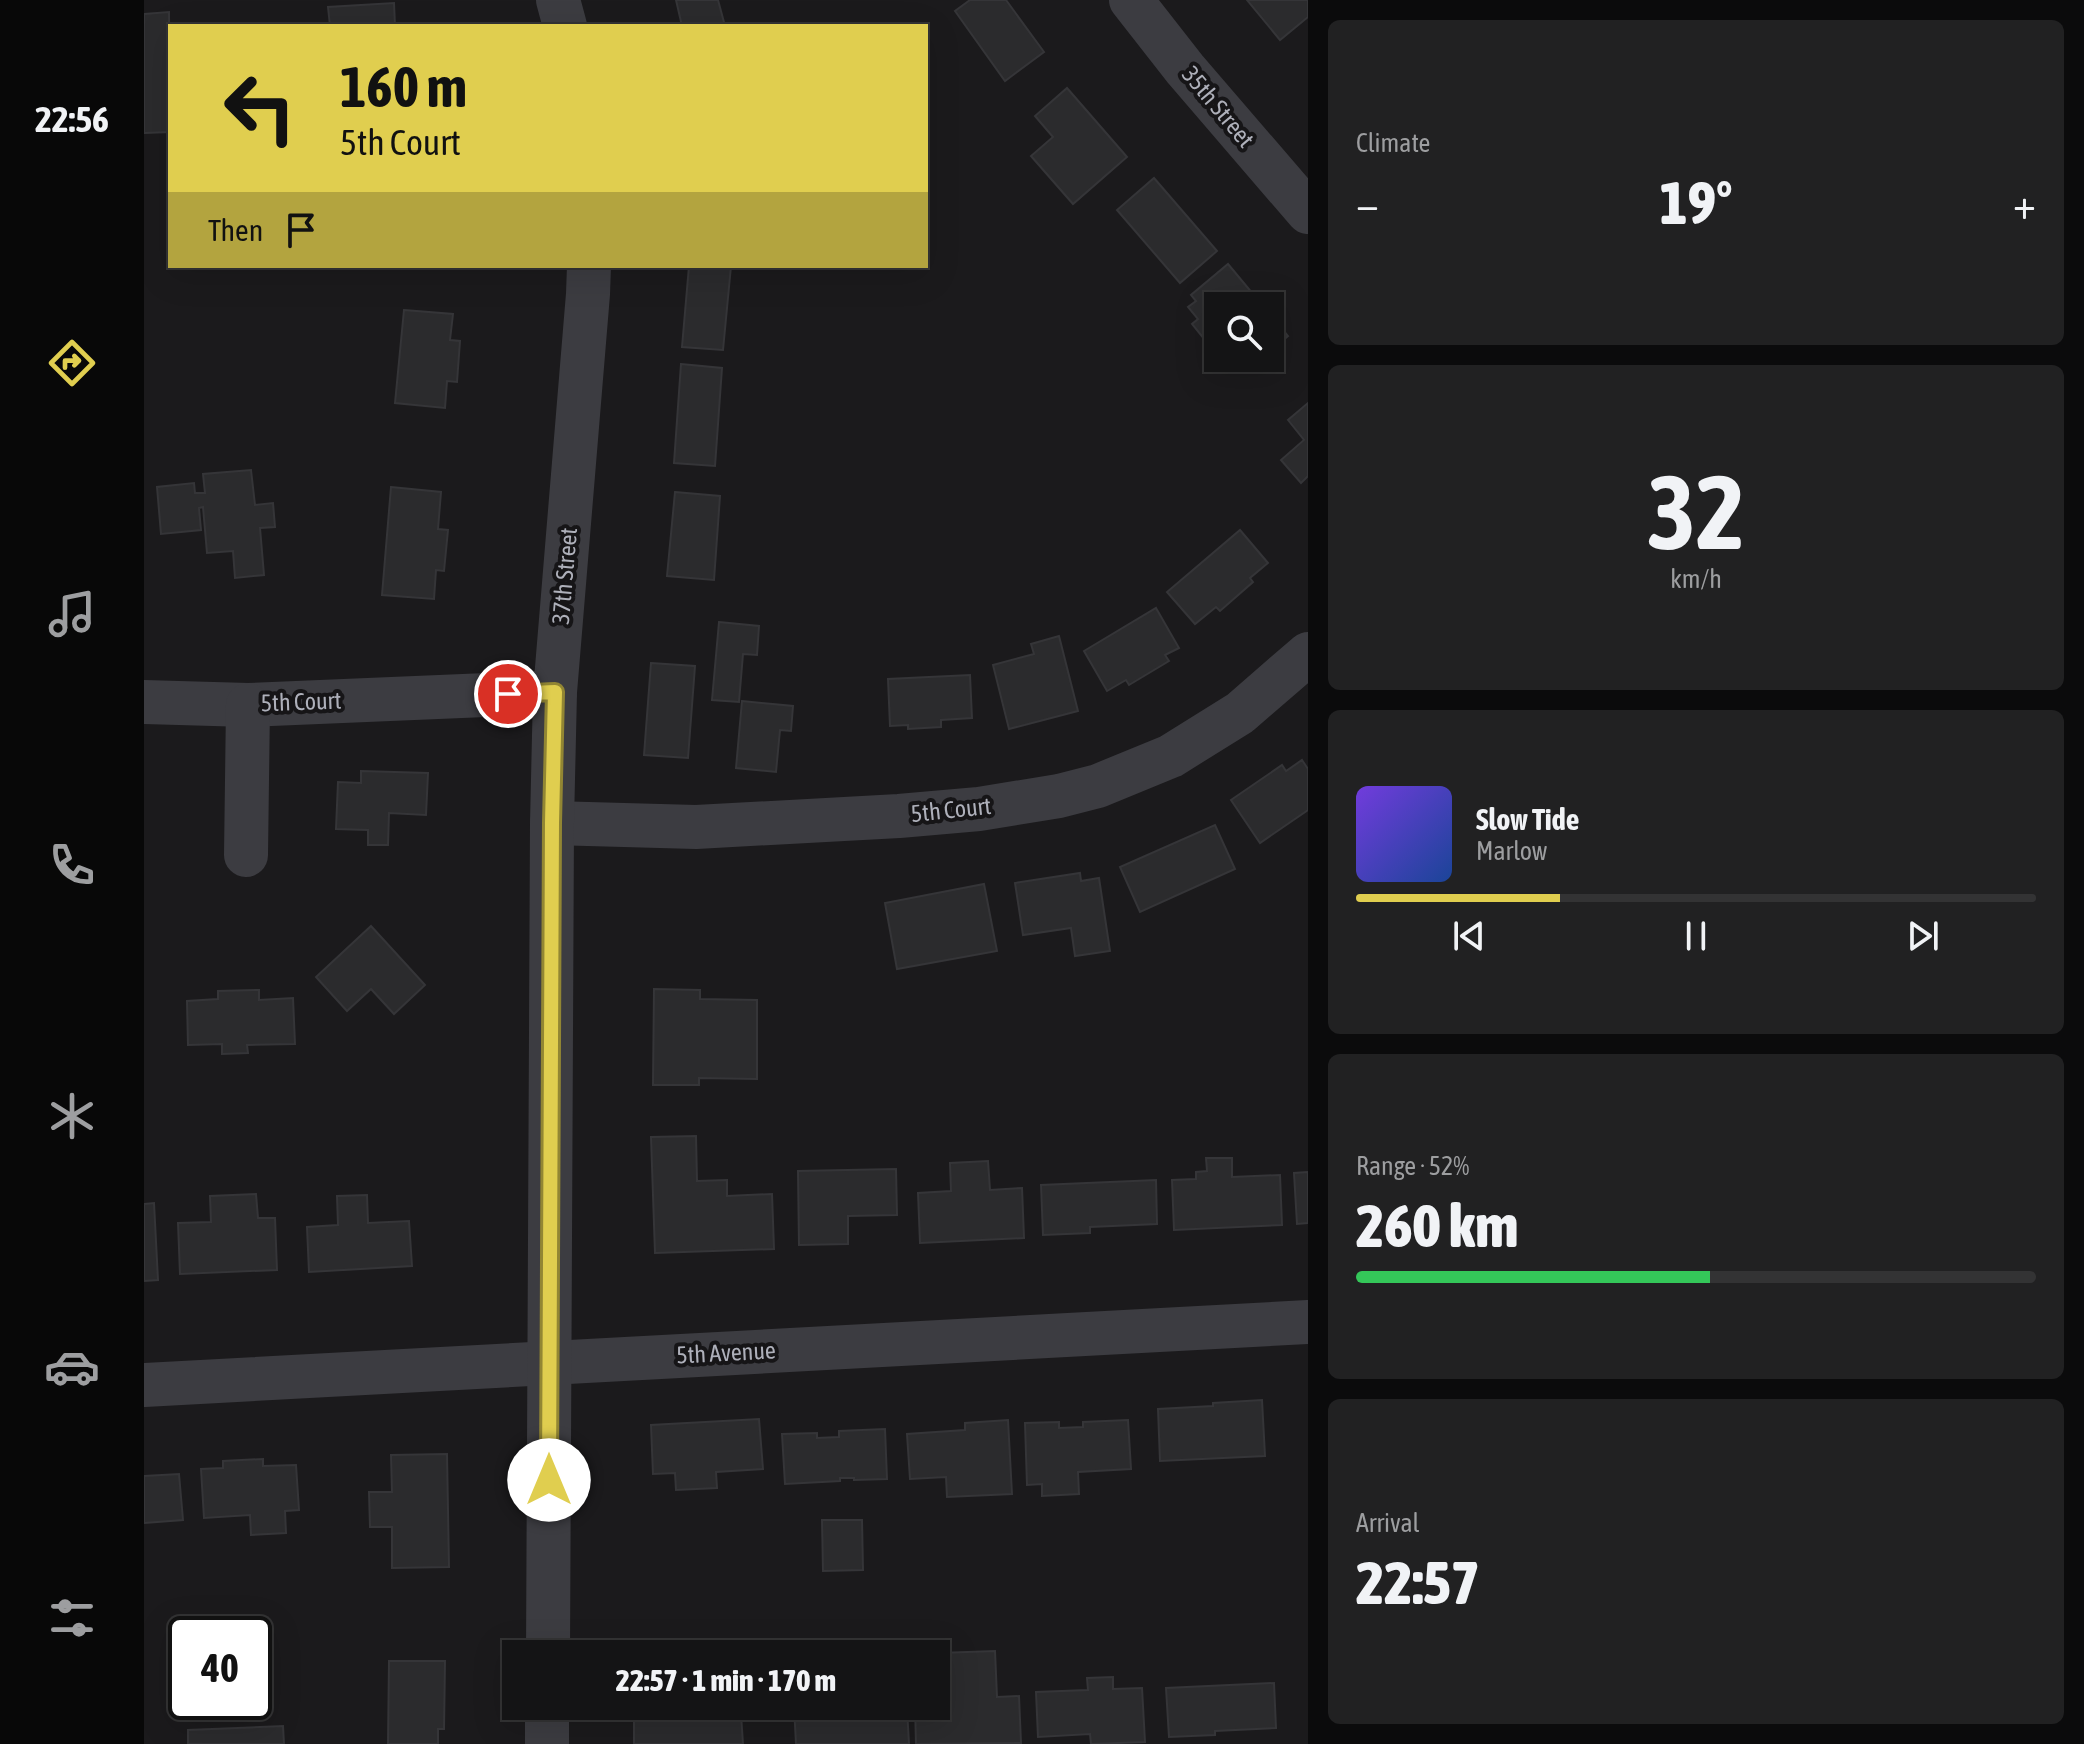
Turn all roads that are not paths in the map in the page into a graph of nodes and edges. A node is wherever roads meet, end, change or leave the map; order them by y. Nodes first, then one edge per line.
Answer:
1 (558, 0) edge
2 (1131, 0) edge
3 (564, 24) edge
4 (1308, 212) edge
5 (589, 268) edge
6 (1308, 654) edge
7 (555, 692) junction
8 (144, 702) edge
9 (248, 705) junction
10 (552, 823) junction
11 (246, 855) dead end
12 (1308, 1322) edge
13 (550, 1363) junction
14 (144, 1385) edge
15 (548, 1640) edge
16 (547, 1720) edge
17 (547, 1744) edge

1 - 3 street
2 - 4 street, 35th Street
5 - 7 street, 37th Street
6 - 10 street, 5th Court
7 - 9 street, 5th Court
7 - 10 street, 37th Street
8 - 9 street, 5th Court
9 - 11 street
10 - 13 street, 37th Street
12 - 13 street, 5th Avenue
13 - 14 street, 5th Avenue
13 - 15 street, 37th Street
16 - 17 street

